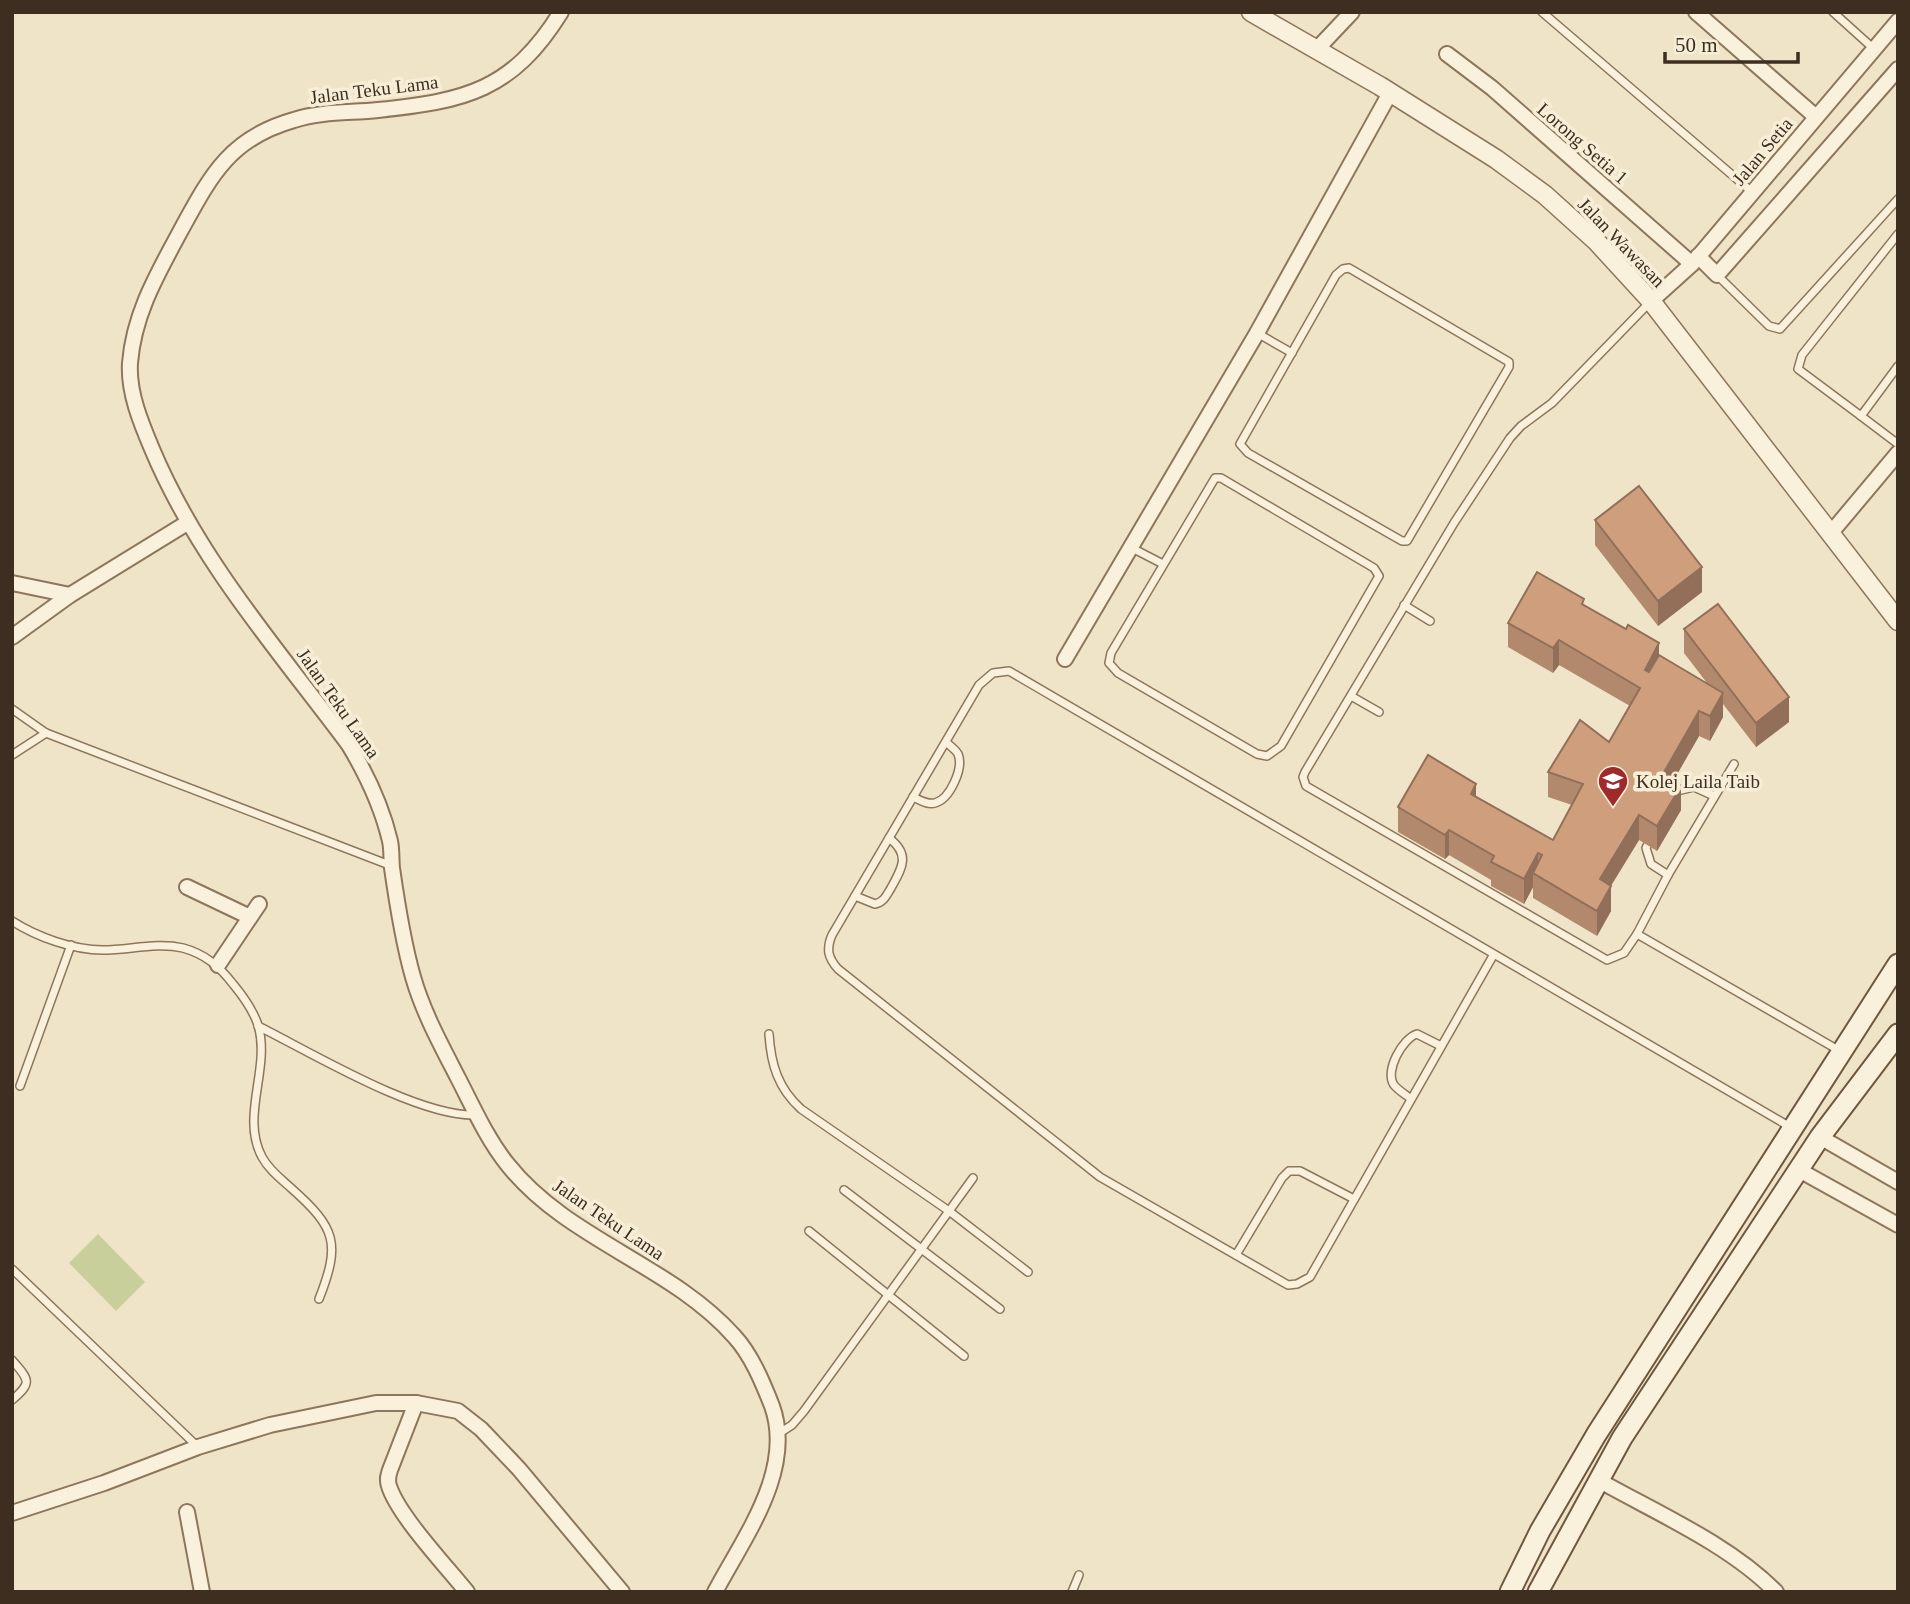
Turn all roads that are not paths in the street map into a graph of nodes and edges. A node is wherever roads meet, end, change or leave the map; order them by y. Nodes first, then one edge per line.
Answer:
1 (561, 12) edge
2 (1251, 12) edge
3 (1352, 12) edge
4 (1542, 12) edge
5 (1696, 12) edge
6 (1833, 12) edge
7 (1898, 21) edge
8 (1317, 49) junction
9 (1874, 49) junction
10 (1447, 54) dead end
11 (1898, 69) edge
12 (1390, 93) junction
13 (1816, 117) junction
14 (1752, 192) junction
15 (1898, 199) edge
16 (1898, 234) edge
17 (1695, 260) junction
18 (1717, 275) junction
19 (1651, 301) junction
20 (1257, 333) junction
21 (1292, 353) junction
22 (1898, 366) edge
23 (1861, 416) junction
24 (1898, 444) edge
25 (1898, 453) edge
26 (187, 523) junction
27 (1830, 534) junction
28 (1129, 547) junction
29 (1163, 564) junction
30 (12, 583) edge
31 (70, 595) junction
32 (1877, 596) junction
33 (1405, 605) junction
34 (1430, 621) dead end
35 (1898, 621) edge
36 (1898, 636) edge
37 (12, 637) edge
38 (1065, 659) dead end
39 (1351, 695) junction
40 (12, 709) edge
41 (1379, 712) dead end
42 (46, 733) junction
43 (946, 742) junction
44 (12, 755) edge
45 (1734, 764) dead end
46 (1714, 796) junction
47 (913, 797) junction
48 (1671, 802) edge
49 (1659, 825) edge
50 (889, 838) junction
51 (392, 867) junction
52 (1668, 876) junction
53 (187, 887) dead end
54 (855, 896) junction
55 (259, 904) dead end
56 (250, 917) junction
57 (12, 921) edge
58 (1637, 934) junction
59 (71, 945) junction
60 (1494, 954) junction
61 (1898, 964) edge
62 (218, 965) junction
63 (258, 1026) junction
64 (769, 1034) dead end
65 (1898, 1034) edge
66 (1441, 1046) junction
67 (1842, 1052) junction
68 (20, 1086) dead end
69 (1411, 1099) junction
70 (477, 1115) junction
71 (1793, 1128) junction
72 (1820, 1137) junction
73 (1799, 1170) junction
74 (973, 1178) dead end
75 (1898, 1182) edge
76 (844, 1190) dead end
77 (1354, 1199) junction
78 (949, 1211) junction
79 (1898, 1225) edge
80 (808, 1231) dead end
81 (921, 1249) junction
82 (1237, 1255) junction
83 (12, 1269) edge
84 (1028, 1272) dead end
85 (888, 1295) junction
86 (319, 1299) dead end
87 (1000, 1309) dead end
88 (964, 1356) dead end
89 (12, 1360) edge
90 (12, 1400) edge
91 (416, 1403) junction
92 (778, 1434) junction
93 (198, 1447) junction
94 (1600, 1481) junction
95 (187, 1512) dead end
96 (12, 1513) edge
97 (1079, 1575) dead end
98 (202, 1592) edge
99 (467, 1592) edge
100 (622, 1592) edge
101 (715, 1592) edge
102 (1072, 1592) edge
103 (1510, 1592) edge
104 (1538, 1592) edge
105 (1776, 1592) edge

1 - 26 street, Jalan Teku Lama
2 - 8 street, Jalan Wawasan
3 - 8 street
4 - 14 lane
5 - 13 street
6 - 9 lane
7 - 9 street, Jalan Setia
8 - 12 street, Jalan Wawasan
9 - 13 street, Jalan Setia
10 - 17 street, Lorong Setia 1
11 - 18 street
12 - 19 street, Jalan Wawasan
12 - 20 street
13 - 14 street, Jalan Setia
14 - 17 street, Jalan Setia
15 - 18 lane
16 - 23 lane
17 - 18 street, Lorong Setia 1
17 - 19 street, Jalan Setia
19 - 27 street, Jalan Wawasan
19 - 33 lane
20 - 21 lane
20 - 28 street
21 - 21 lane
22 - 23 lane
23 - 24 lane
25 - 27 street
26 - 31 street
26 - 51 street, Jalan Teku Lama
27 - 32 street, Jalan Wawasan
28 - 29 lane
28 - 38 street
29 - 29 lane
30 - 31 street
31 - 37 street
32 - 35 street
32 - 36 street
33 - 34 lane
33 - 39 lane
39 - 41 lane
39 - 58 lane
40 - 42 lane
42 - 44 lane
42 - 51 lane
43 - 47 lane
43 - 47 lane
43 - 60 lane
45 - 46 lane
46 - 48 lane
46 - 52 lane
47 - 50 lane
49 - 52 lane
50 - 54 lane
50 - 54 lane
51 - 70 street, Jalan Teku Lama
52 - 58 lane
53 - 56 street
54 - 82 lane
55 - 56 street
56 - 62 street
57 - 59 lane
58 - 67 lane
59 - 62 lane
59 - 68 lane
60 - 66 lane
60 - 71 lane
61 - 67 main road
62 - 63 lane
63 - 70 lane
63 - 86 lane
64 - 78 lane
65 - 72 main road
66 - 69 lane
66 - 69 lane
67 - 71 main road
69 - 77 lane
70 - 92 street, Jalan Teku Lama
71 - 103 main road
72 - 73 main road
72 - 75 street
73 - 79 street
73 - 94 main road
74 - 78 lane
76 - 81 lane
77 - 82 lane
77 - 82 lane
78 - 81 lane
78 - 84 lane
80 - 85 lane
81 - 85 lane
81 - 87 lane
83 - 93 lane
85 - 88 lane
85 - 92 lane
89 - 90 lane
91 - 93 street
91 - 99 street
91 - 100 street
92 - 101 street, Jalan Teku Lama
93 - 96 street
94 - 104 main road
94 - 105 street
95 - 98 street
97 - 102 lane

